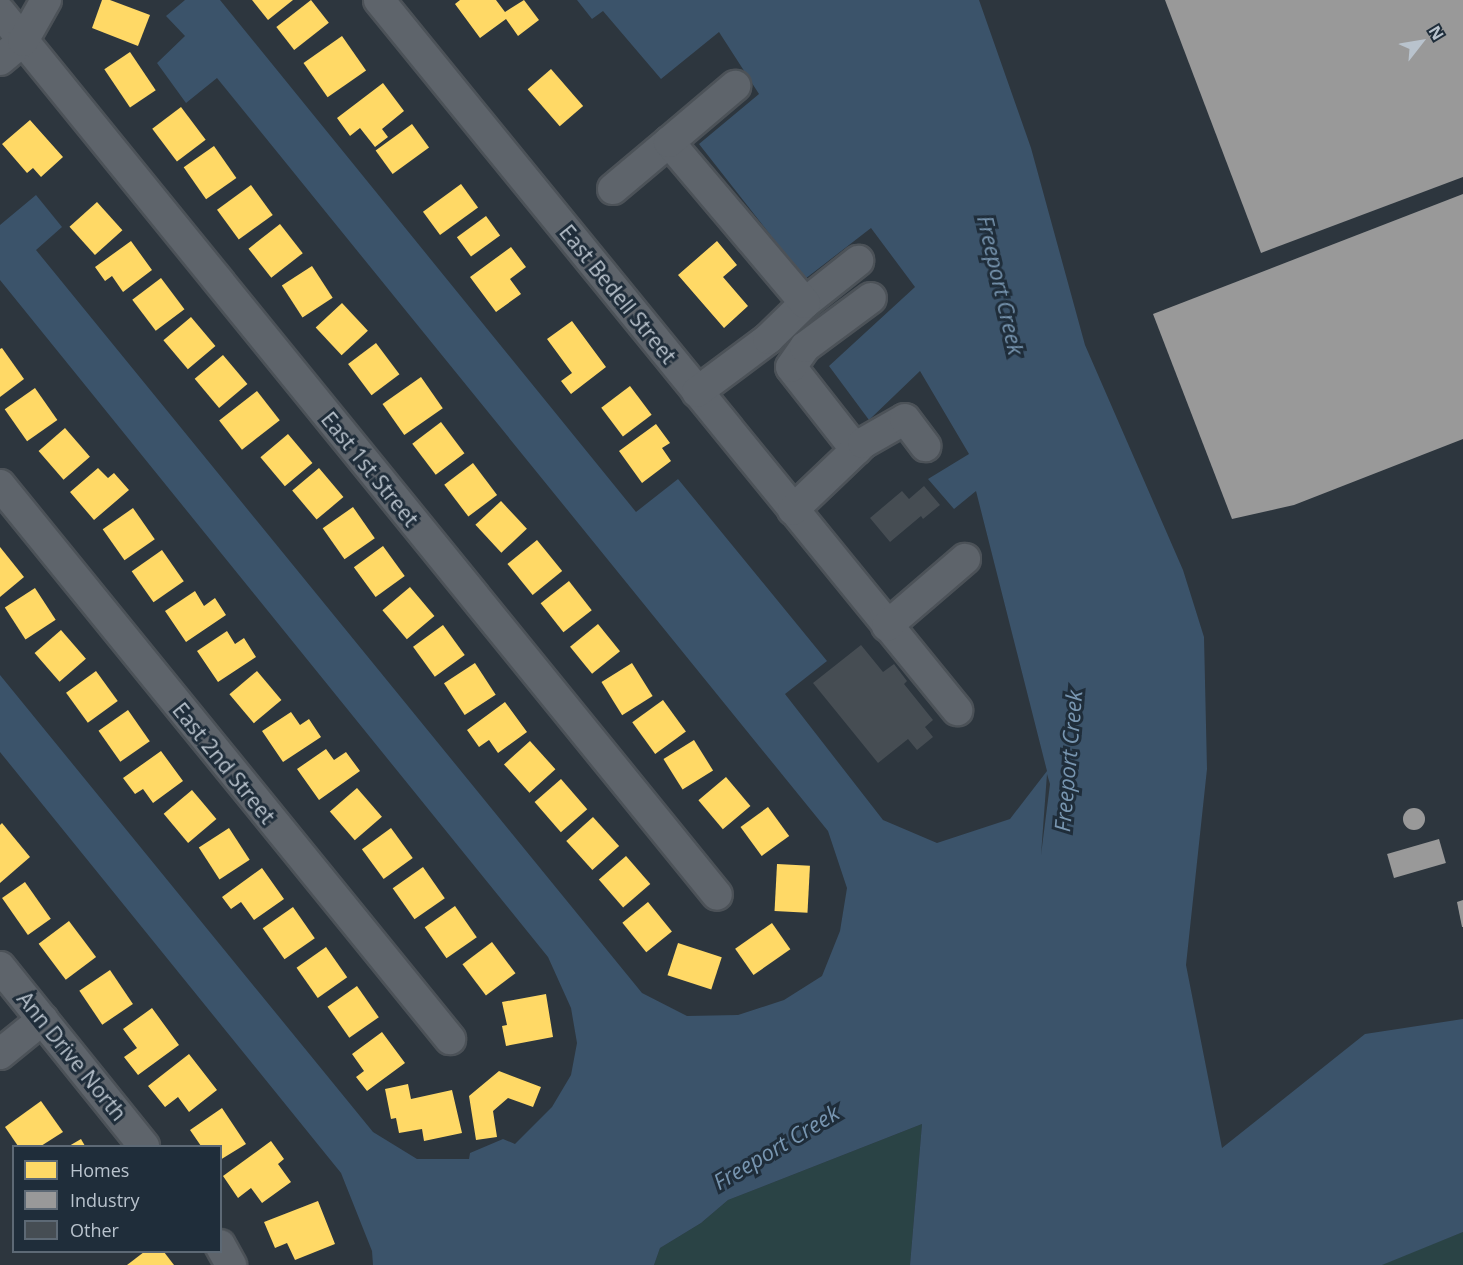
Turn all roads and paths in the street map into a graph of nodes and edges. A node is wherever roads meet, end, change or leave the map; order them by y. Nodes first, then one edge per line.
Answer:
1 (46, 0) edge
2 (380, 0) edge
3 (0, 12) edge
4 (23, 41) junction
5 (0, 60) edge
6 (735, 86) dead end
7 (669, 142) junction
8 (613, 189) dead end
9 (858, 261) dead end
10 (871, 298) dead end
11 (805, 303) junction
12 (697, 392) junction
13 (925, 446) dead end
14 (856, 450) junction
15 (0, 485) edge
16 (793, 510) junction
17 (965, 559) dead end
18 (887, 626) junction
19 (957, 710) dead end
20 (717, 895) dead end
21 (0, 967) edge
22 (43, 1019) junction
23 (450, 1039) dead end
24 (0, 1054) edge
25 (143, 1145) edge
26 (222, 1249) edge
27 (231, 1265) edge

1 - 4 street
2 - 12 street, East Bedell Street
3 - 4 street, East 1st Street
4 - 5 street
4 - 20 street, East 1st Street
6 - 7 street
7 - 8 street
7 - 11 street
9 - 11 street
10 - 14 street
11 - 12 street
12 - 16 street, East Bedell Street
13 - 14 street
14 - 16 street
15 - 23 street, East 2nd Street
16 - 18 street, East Bedell Street
17 - 18 street
18 - 19 street, East Bedell Street
21 - 22 street, Ann Drive North
22 - 24 street
22 - 25 street, Ann Drive North
26 - 27 street

